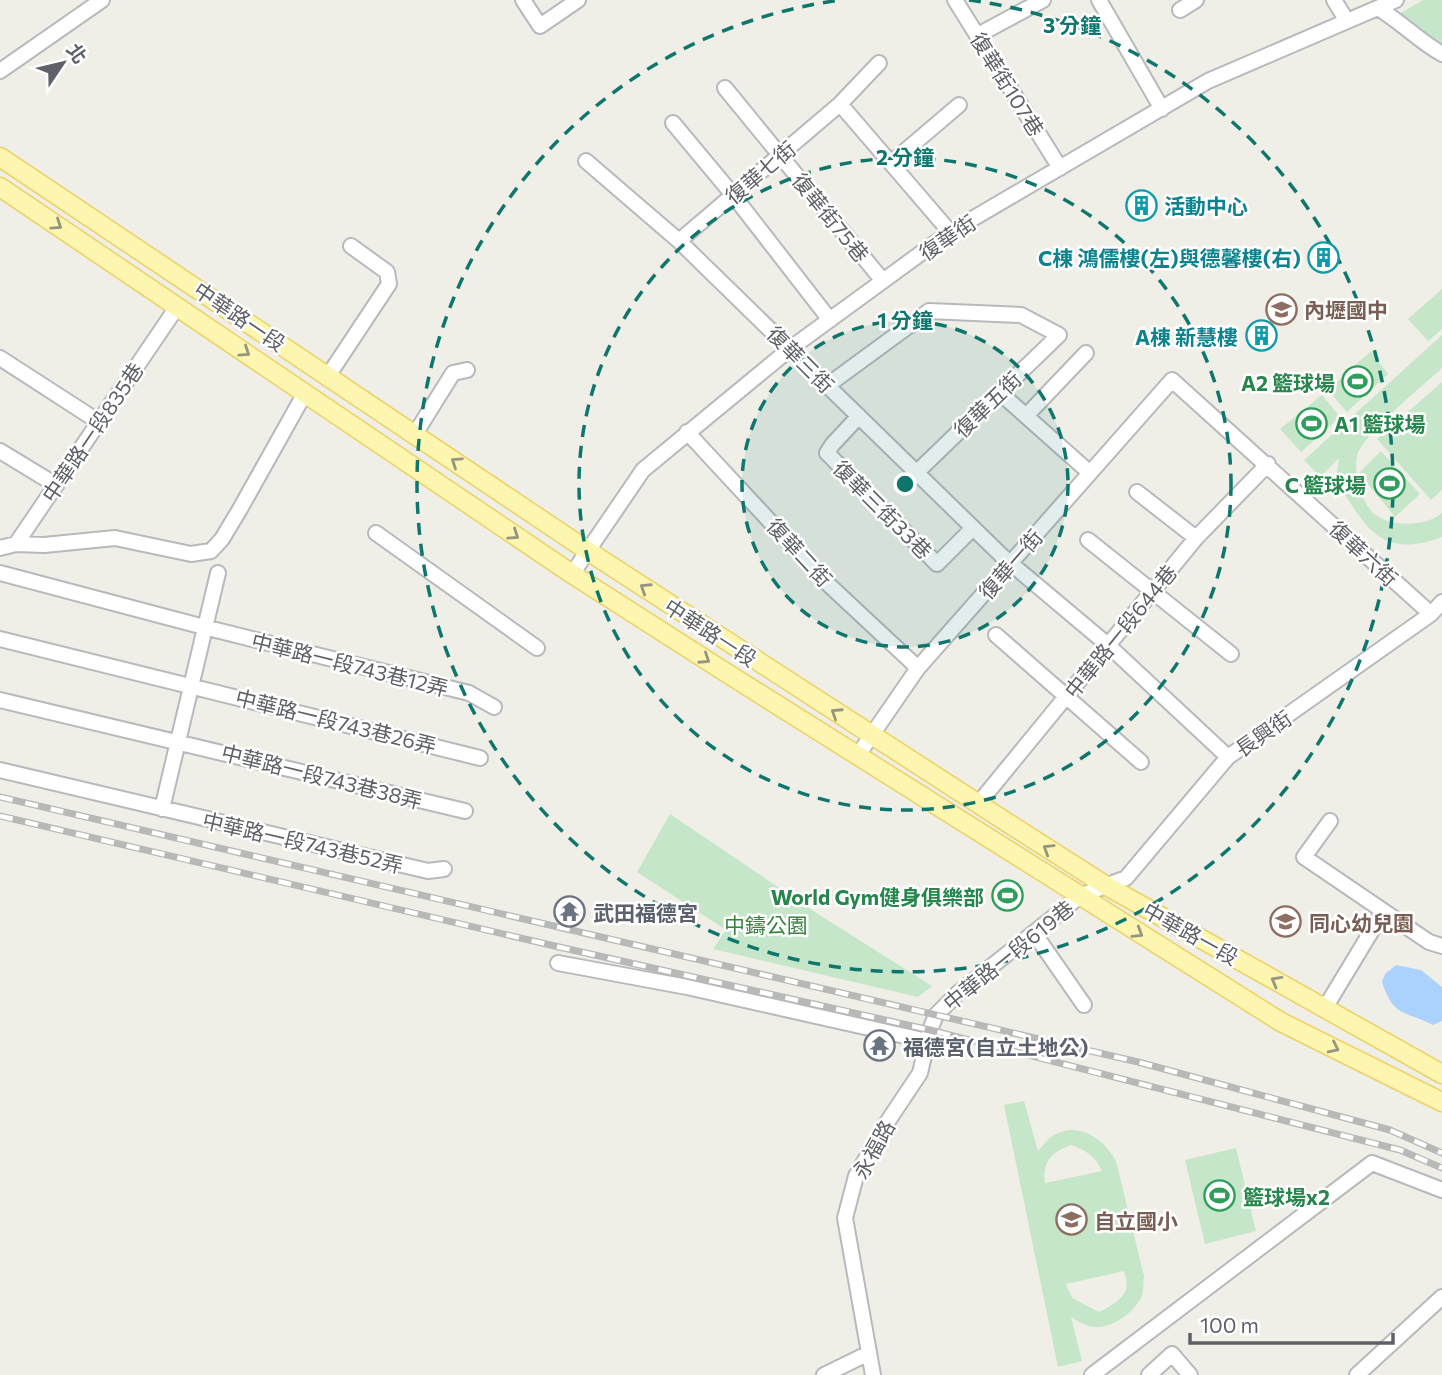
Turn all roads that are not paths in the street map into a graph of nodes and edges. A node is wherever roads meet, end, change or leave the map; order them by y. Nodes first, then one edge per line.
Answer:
1 (103, 0) edge
2 (523, 0) edge
3 (578, 0) edge
4 (955, 0) edge
5 (1043, 0) edge
6 (1099, 0) edge
7 (1196, 0) edge
8 (1334, 0) edge
9 (1396, 0) edge
10 (1378, 8) junction
11 (1180, 10) dead end
12 (1347, 21) junction
13 (978, 35) junction
14 (1442, 54) edge
15 (880, 63) dead end
16 (0, 71) edge
17 (725, 88) dead end
18 (840, 104) junction
19 (959, 106) dead end
20 (1162, 109) junction
21 (673, 123) dead end
22 (780, 155) junction
23 (0, 157) edge
24 (586, 161) dead end
25 (891, 163) junction
26 (1060, 168) junction
27 (0, 187) edge
28 (733, 195) junction
29 (950, 232) junction
30 (679, 241) junction
31 (351, 246) dead end
32 (883, 281) junction
33 (177, 307) junction
34 (830, 320) junction
35 (791, 348) junction
36 (1086, 353) dead end
37 (0, 358) edge
38 (467, 370) dead end
39 (327, 376) junction
40 (1172, 380) joint
41 (828, 385) junction
42 (305, 393) junction
43 (999, 393) junction
44 (859, 416) junction
45 (1026, 416) junction
46 (99, 422) junction
47 (687, 432) junction
48 (415, 434) junction
49 (0, 451) edge
50 (1268, 464) junction
51 (916, 473) junction
52 (1090, 473) junction
53 (56, 485) junction
54 (1137, 492) dead end
55 (973, 528) junction
56 (376, 533) dead end
57 (1196, 538) junction
58 (1088, 540) dead end
59 (16, 544) junction
60 (0, 548) edge
61 (588, 551) junction
62 (1010, 563) junction
63 (0, 573) edge
64 (218, 573) dead end
65 (572, 574) junction
66 (1152, 593) junction
67 (1442, 602) edge
68 (1431, 614) junction
69 (204, 627) junction
70 (996, 635) dead end
71 (0, 639) edge
72 (1109, 646) junction
73 (537, 648) dead end
74 (1231, 654) dead end
75 (918, 668) junction
76 (192, 685) junction
77 (1068, 696) junction
78 (0, 700) edge
79 (494, 707) dead end
80 (870, 735) junction
81 (179, 742) junction
82 (858, 755) junction
83 (1228, 757) junction
84 (480, 758) dead end
85 (1141, 762) dead end
86 (0, 770) edge
87 (978, 804) junction
88 (163, 809) junction
89 (465, 811) dead end
90 (1330, 821) dead end
91 (444, 869) dead end
92 (1105, 885) junction
93 (1080, 897) junction
94 (1383, 912) junction
95 (1034, 933) junction
96 (1442, 946) edge
97 (558, 963) dead end
98 (1084, 1005) dead end
99 (1325, 1008) junction
100 (936, 1015) joint
101 (927, 1041) junction
102 (1442, 1074) edge
103 (1442, 1102) edge
104 (1442, 1190) edge
105 (1442, 1297) edge
106 (869, 1353) junction
107 (824, 1375) edge
108 (873, 1375) edge
109 (1092, 1375) edge
110 (1149, 1375) edge
111 (1190, 1375) edge
112 (1357, 1375) edge

1 - 16 street
2 - 3 street
4 - 13 street, 復華街107巷
5 - 13 street
6 - 20 street
7 - 11 street
8 - 12 street
9 - 10 street, 復華街
10 - 12 street, 復華街
10 - 14 street
12 - 20 street, 復華街
13 - 26 street, 復華街107巷
15 - 18 street, 復華七街
17 - 22 street, 復華街75巷
18 - 22 street, 復華七街
18 - 25 street
19 - 25 street
20 - 26 street, 復華街
21 - 28 street
22 - 28 street, 復華七街
22 - 32 street, 復華街75巷
23 - 39 main road, 中華路一段
24 - 30 street, 復華三街
25 - 29 street
26 - 29 street, 復華街
27 -> 33 main road, 中華路一段
28 - 30 street, 復華七街
28 - 34 street
29 - 32 street, 復華街
30 - 35 street, 復華三街
31 - 39 street
32 - 34 street, 復華街
33 -> 42 main road, 中華路一段
33 - 46 street, 中華路一段835巷
34 - 35 street, 復華街
35 - 41 street, 復華三街
35 - 47 street, 復華街
36 - 45 street
37 - 46 street
38 - 48 street
39 - 48 main road, 中華路一段
40 - 50 street, 復華六街
40 - 52 street, 復華一街
41 - 43 street, 復華五街
41 - 44 street, 復華三街
42 - 59 street
42 -> 65 main road, 中華路一段
43 - 45 street
43 - 51 street, 復華五街
44 - 51 street, 復華三街
44 - 55 street, 復華三街33巷
45 - 52 street
46 - 53 street, 中華路一段835巷
47 - 61 street, 復華街
47 - 75 street, 復華二街
61 -> 48 main road, 中華路一段
49 - 53 street
50 - 57 street, 中華路一段644巷
50 - 68 street, 復華六街
51 - 55 street, 復華三街
52 - 62 street, 復華一街
53 - 59 street, 中華路一段835巷
54 - 57 street
55 - 62 street, 復華三街
56 - 73 street
57 - 66 street, 中華路一段644巷
58 - 66 street
59 - 60 street
61 - 65 street, 復華街
80 -> 61 main road, 中華路一段
62 - 72 street, 復華三街
62 - 75 street, 復華一街
63 - 69 street, 中華路一段743巷12弄
64 - 69 street
65 -> 82 main road, 中華路一段
66 - 72 street, 中華路一段644巷
66 - 74 street
67 - 68 street, 長興街
68 - 83 street, 長興街
69 - 76 street
69 - 79 street, 中華路一段743巷12弄
70 - 77 street
71 - 76 street, 中華路一段743巷26弄
72 - 77 street, 中華路一段644巷
72 - 83 street, 復華三街
75 - 80 street, 復華一街
76 - 81 street
76 - 84 street, 中華路一段743巷26弄
77 - 85 street
77 - 87 street, 中華路一段644巷
78 - 81 street, 中華路一段743巷38弄
80 - 82 street, 復華一街
80 - 87 main road, 中華路一段
81 - 88 street
81 - 89 street, 中華路一段743巷38弄
82 - 93 main road, 中華路一段
83 - 92 street, 長興街
86 - 88 street, 中華路一段743巷52弄
92 -> 87 main road, 中華路一段
88 - 91 street, 中華路一段743巷52弄
90 - 94 street
92 - 93 street, 長興街
99 -> 92 main road, 中華路一段
93 - 95 street, 中華路一段619巷
93 -> 103 main road, 中華路一段
94 - 96 street
94 - 99 street
95 - 98 street
95 - 100 street, 中華路一段619巷
97 - 101 street
99 - 102 main road, 中華路一段
100 - 101 street, 永福路
101 - 106 street, 永福路
104 - 109 street
105 - 112 street
106 - 107 street
106 - 108 street, 永福路
110 - 111 street

